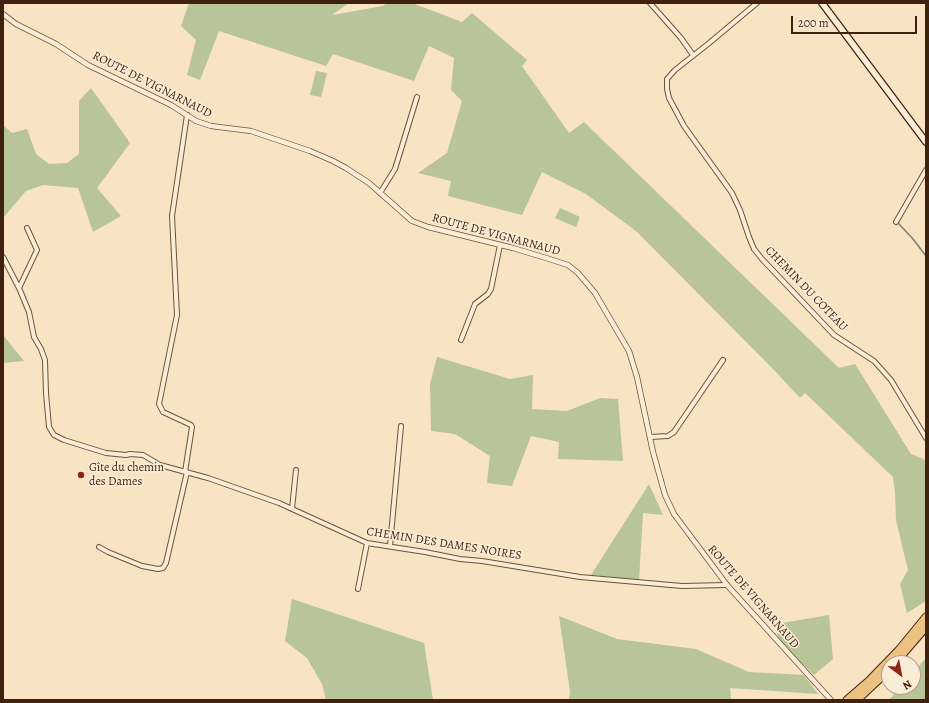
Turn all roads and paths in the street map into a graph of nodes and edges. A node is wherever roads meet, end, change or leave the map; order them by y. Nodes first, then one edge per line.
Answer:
1 (650, 3) edge
2 (757, 3) edge
3 (822, 3) edge
4 (3, 14) edge
5 (693, 55) junction
6 (417, 97) dead end
7 (187, 115) junction
8 (926, 142) edge
9 (926, 170) edge
10 (380, 193) junction
11 (896, 222) dead end
12 (27, 228) dead end
13 (500, 245) junction
14 (3, 257) edge
15 (19, 288) junction
16 (461, 340) dead end
17 (723, 360) dead end
18 (401, 426) dead end
19 (650, 437) junction
20 (926, 438) edge
21 (296, 470) dead end
22 (186, 472) junction
23 (292, 509) junction
24 (367, 543) junction
25 (390, 546) junction
26 (99, 547) dead end
27 (727, 585) junction
28 (358, 589) dead end
29 (926, 617) edge
30 (926, 627) edge
31 (902, 655) edge
32 (881, 678) edge
33 (831, 700) edge
34 (847, 700) edge
35 (857, 700) edge

1 - 5 street
2 - 5 street
3 - 8 main road
4 - 7 street, ROUTE DE VIGNARNAUD
5 - 20 street, CHEMIN DU COTEAU
6 - 10 street
7 - 10 street, ROUTE DE VIGNARNAUD
7 - 22 street
9 - 11 street
10 - 13 street, ROUTE DE VIGNARNAUD
12 - 15 street
13 - 16 street
13 - 19 street, ROUTE DE VIGNARNAUD
14 - 15 street, CHEMIN DES DAMES NOIRES
15 - 22 street, CHEMIN DES DAMES NOIRES
17 - 19 street
18 - 25 street
19 - 27 street, ROUTE DE VIGNARNAUD
21 - 23 street
22 - 23 street, CHEMIN DES DAMES NOIRES
22 - 26 street
23 - 24 street, CHEMIN DES DAMES NOIRES
24 - 25 street, CHEMIN DES DAMES NOIRES
24 - 28 street
25 - 27 street, CHEMIN DES DAMES NOIRES
27 - 33 street, ROUTE DE VIGNARNAUD
29 - 34 highway
30 - 31 highway
32 - 35 highway

